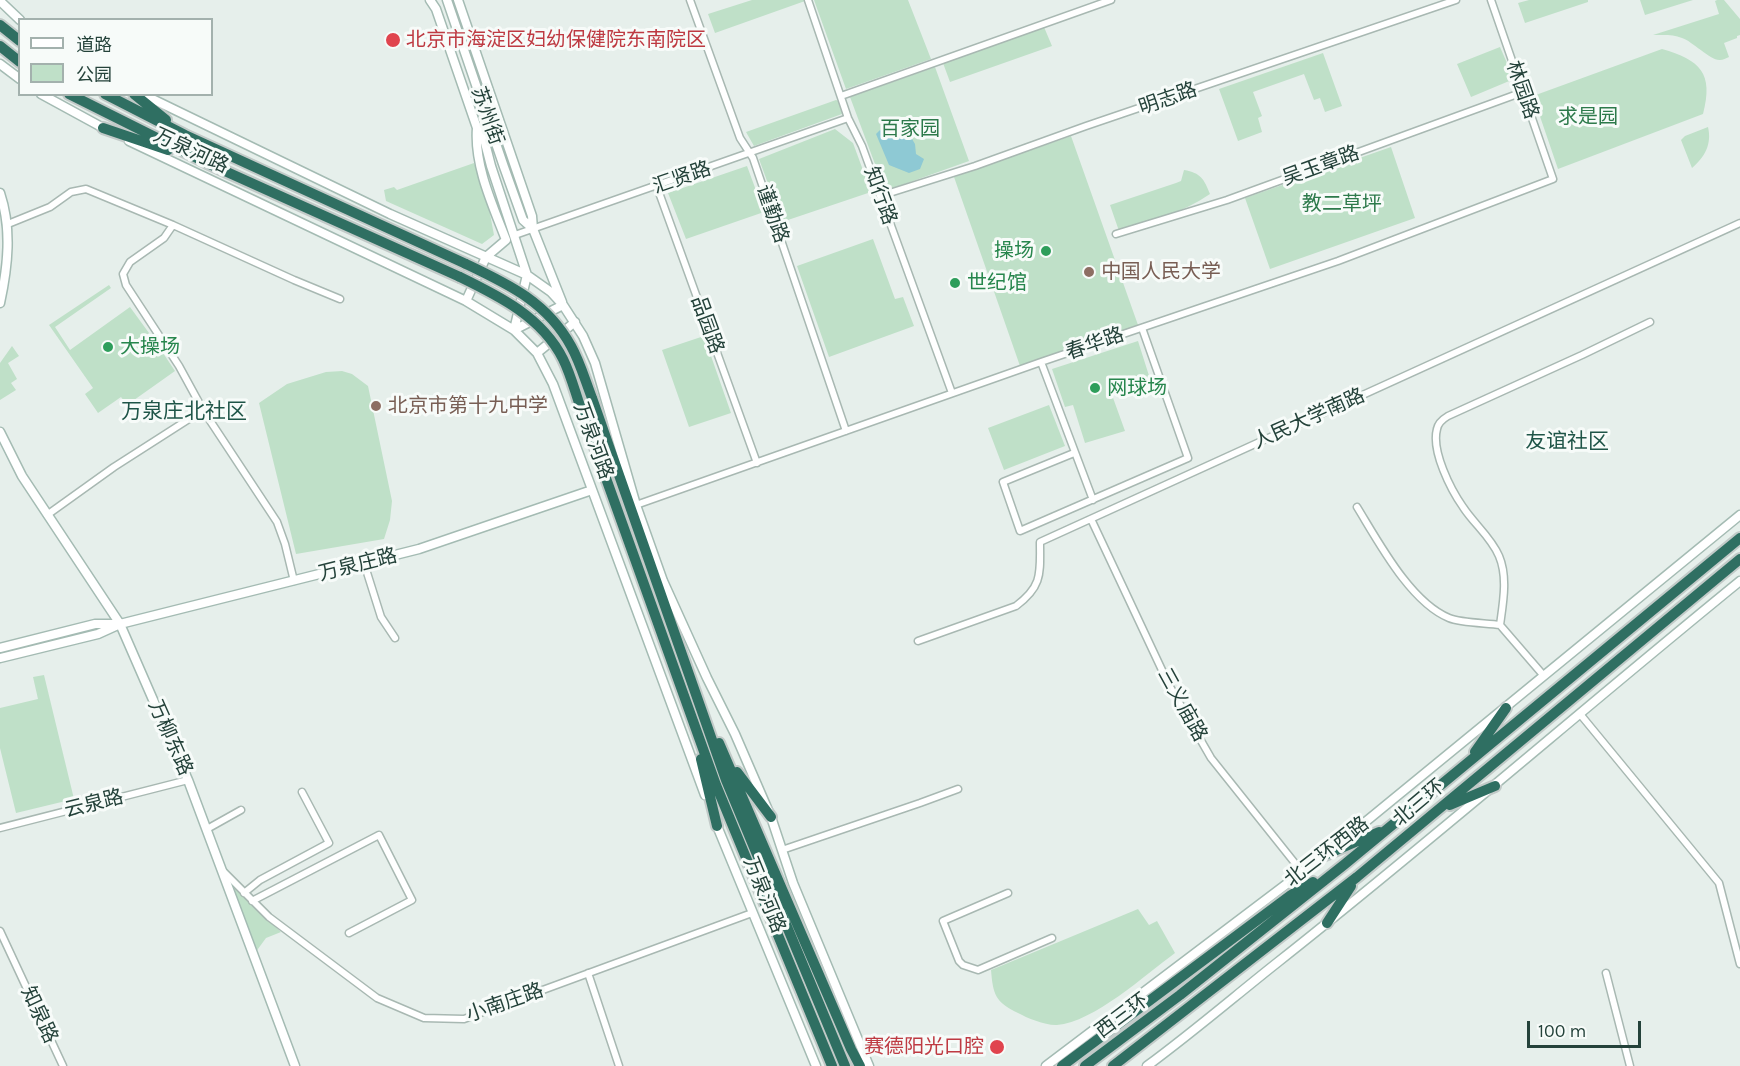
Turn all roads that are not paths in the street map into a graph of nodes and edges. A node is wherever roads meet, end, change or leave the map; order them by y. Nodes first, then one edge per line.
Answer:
1 (430, 0) edge
2 (448, 0) edge
3 (458, 0) edge
4 (690, 0) edge
5 (808, 0) edge
6 (1111, 0) edge
7 (1456, 0) edge
8 (1491, 0) edge
9 (0, 2) edge
10 (436, 4) edge
11 (18, 18) edge
12 (0, 25) edge
13 (18, 39) edge
14 (0, 46) edge
15 (18, 60) edge
16 (0, 64) edge
17 (18, 78) edge
18 (1523, 92) junction
19 (45, 96) edge
20 (73, 96) edge
21 (109, 96) edge
22 (136, 96) edge
23 (146, 96) edge
24 (841, 96) junction
25 (848, 118) junction
26 (102, 128) junction
27 (477, 128) junction
28 (185, 135) junction
29 (750, 153) junction
30 (207, 163) junction
31 (1553, 179) joint
32 (657, 187) junction
33 (0, 193) edge
34 (880, 196) junction
35 (1740, 223) edge
36 (8, 224) junction
37 (173, 225) junction
38 (533, 229) junction
39 (1116, 234) dead end
40 (515, 235) junction
41 (486, 257) junction
42 (527, 275) junction
43 (340, 299) dead end
44 (466, 301) junction
45 (0, 303) edge
46 (564, 305) junction
47 (575, 322) junction
48 (1650, 322) dead end
49 (1142, 328) junction
50 (514, 330) junction
51 (537, 353) junction
52 (1041, 362) junction
53 (952, 393) junction
54 (203, 410) junction
55 (846, 431) junction
56 (0, 432) edge
57 (1074, 453) junction
58 (757, 463) junction
59 (592, 490) junction
60 (1093, 500) junction
61 (636, 505) junction
62 (1357, 507) dead end
63 (47, 515) junction
64 (1740, 515) edge
65 (1091, 519) junction
66 (1740, 538) edge
67 (1740, 559) edge
68 (364, 563) junction
69 (294, 581) junction
70 (1740, 581) edge
71 (120, 624) junction
72 (1500, 625) junction
73 (395, 638) dead end
74 (918, 641) dead end
75 (0, 648) edge
76 (0, 658) edge
77 (1544, 676) junction
78 (699, 699) junction
79 (1506, 708) junction
80 (688, 710) junction
81 (1580, 714) junction
82 (727, 759) junction
83 (1468, 763) junction
84 (188, 780) junction
85 (1495, 786) junction
86 (958, 789) dead end
87 (302, 792) dead end
88 (241, 810) dead end
89 (1438, 810) junction
90 (771, 817) junction
91 (717, 826) junction
92 (1390, 827) junction
93 (0, 828) edge
94 (207, 829) junction
95 (782, 850) junction
96 (1325, 855) junction
97 (1345, 864) junction
98 (222, 871) junction
99 (1302, 872) junction
100 (1357, 877) junction
101 (244, 893) junction
102 (1008, 893) dead end
103 (252, 900) junction
104 (752, 913) junction
105 (1327, 923) junction
106 (0, 931) edge
107 (348, 933) dead end
108 (1052, 938) dead end
109 (1740, 964) edge
110 (1606, 973) dead end
111 (588, 974) junction
112 (1180, 995) joint
113 (1150, 1065) edge
114 (63, 1066) edge
115 (296, 1066) edge
116 (619, 1066) edge
117 (816, 1066) edge
118 (832, 1066) edge
119 (845, 1066) edge
120 (860, 1066) edge
121 (869, 1066) edge
122 (1046, 1066) edge
123 (1062, 1066) edge
124 (1085, 1066) edge
125 (1113, 1066) edge
126 (1630, 1066) edge

1 - 10 street, 苏州街
2 - 38 street, 苏州街
3 - 38 street, 苏州街
4 - 29 street, 谨勤路
5 - 24 street, 知行路
6 - 24 street
7 - 34 street, 明志路
8 - 18 street, 林园路
9 - 11 street
10 - 27 street, 苏州街
12 - 13 highway
14 - 15 highway
16 - 17 street
18 - 31 street, 林园路
18 - 39 street, 吴玉章路
19 - 26 street, 万泉河路
20 - 30 highway, 万泉河路
21 - 28 highway, 万泉河路
22 - 28 highway
23 - 41 street, 万泉河路
24 - 25 street, 知行路
25 - 29 street, 汇贤路
25 - 34 street, 知行路
26 - 30 highway
26 - 44 street, 万泉河路
27 - 40 street, 苏州街
27 - 41 street, 苏州街
28 - 78 highway, 万泉河路, bridge
29 - 32 street, 汇贤路
29 - 55 street, 谨勤路
30 - 80 highway, 万泉河路, bridge
31 - 49 street, 春华路
32 - 38 street, 汇贤路
32 - 58 street, 品园路
33 - 36 street
34 - 53 street, 知行路
35 - 65 street, 人民大学南路
36 - 37 street
36 - 45 street
37 - 43 street
37 - 54 street
38 - 40 street, 汇贤路
38 - 46 street, 苏州街
40 - 42 street, 苏州街
41 - 42 street, 万泉河路
41 - 44 street
42 - 46 street, 万泉河路
42 - 50 street
44 - 50 street, 万泉河路
46 - 47 street, 万泉河路
46 - 50 street
47 - 51 street
47 - 61 street, 万泉河路
48 - 72 street
49 - 52 street, 春华路
49 - 60 street
50 - 51 street, 万泉河路
51 - 59 street, 万泉河路
52 - 53 street, 春华路
52 - 57 street
53 - 55 street, 春华路
54 - 63 street
54 - 69 street
55 - 58 street, 春华路
56 - 63 street, 万柳东路
57 - 60 street
57 - 60 street
58 - 61 street, 春华路
59 - 68 street, 万泉庄路
59 - 91 street, 万泉河路
61 - 90 street, 万泉河路
62 - 72 street
63 - 71 street, 万柳东路
64 - 77 street, 北三环西路
65 - 74 street, 人民大学南路
65 - 99 street, 三义庙路
66 - 83 highway, 北三环
67 - 89 highway, 北三环
68 - 69 street, 万泉庄路
68 - 73 street
69 - 71 street, 万泉庄路
70 - 81 street
71 - 75 street, 万泉庄路
71 - 76 street, 万泉庄路
71 - 84 street, 万柳东路
72 - 77 street
77 - 79 street, 北三环西路
78 - 82 highway
78 - 119 highway, 万泉河路
79 - 83 highway
79 - 96 street, 北三环西路
80 - 91 highway
80 - 118 highway, 万泉河路
81 - 85 street
81 - 109 street
82 - 90 highway
82 - 120 highway
83 - 92 highway, 北三环
84 - 93 street, 云泉路
84 - 94 street, 万柳东路
85 - 89 highway
85 - 105 street
86 - 95 street
87 - 101 street
88 - 94 street
89 - 100 highway, 北三环
90 - 95 street, 万泉河路
91 - 104 street, 万泉河路
92 - 96 highway
92 - 97 highway, 北三环
94 - 98 street, 万柳东路
95 - 121 street, 万泉河路
96 - 99 street, 北三环西路
97 - 112 highway, 北三环
97 - 123 highway
98 - 101 street, 小南庄路
98 - 115 street, 万柳东路
99 - 122 street, 北三环西路
100 - 105 highway
100 - 125 highway, 北三环
101 - 103 street, 小南庄路
102 - 108 street
103 - 107 street
103 - 111 street, 小南庄路
104 - 111 street, 小南庄路
104 - 117 street, 万泉河路
105 - 113 street
106 - 114 street, 知泉路
110 - 126 street
111 - 116 street
112 - 124 highway, 西三环

